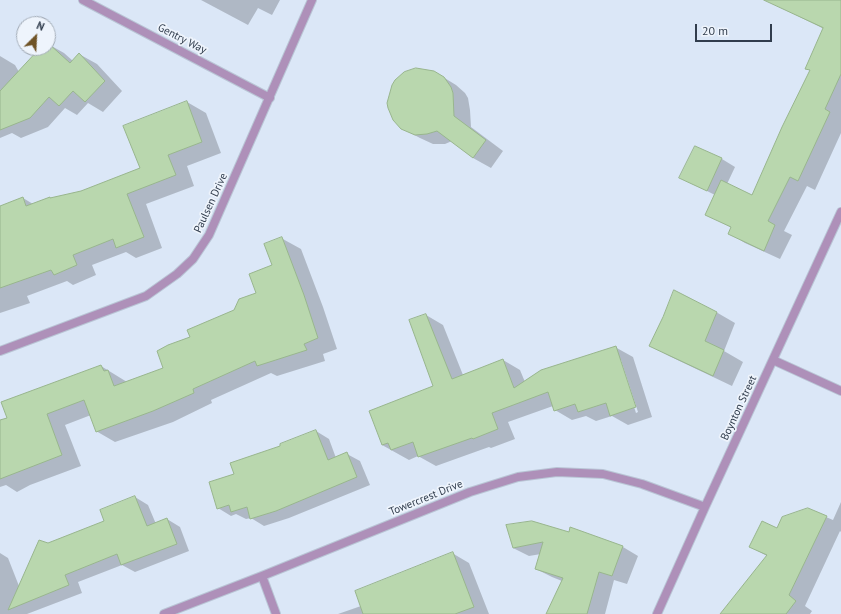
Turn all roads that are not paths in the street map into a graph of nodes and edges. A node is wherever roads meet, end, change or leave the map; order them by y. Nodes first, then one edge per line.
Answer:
1 (83, 0) edge
2 (312, 0) edge
3 (270, 98) junction
4 (841, 212) edge
5 (0, 351) edge
6 (773, 360) junction
7 (841, 391) edge
8 (705, 507) junction
9 (262, 576) junction
10 (164, 614) edge
11 (276, 614) edge
12 (657, 614) edge

1 - 3 street, Gentry Way
2 - 3 street, Paulsen Drive
3 - 5 street, Paulsen Drive
4 - 6 street, Boynton Street
6 - 7 street
6 - 8 street, Boynton Street
8 - 9 street, Towercrest Drive
8 - 12 street, Boynton Street
9 - 10 street, Towercrest Drive
9 - 11 street

